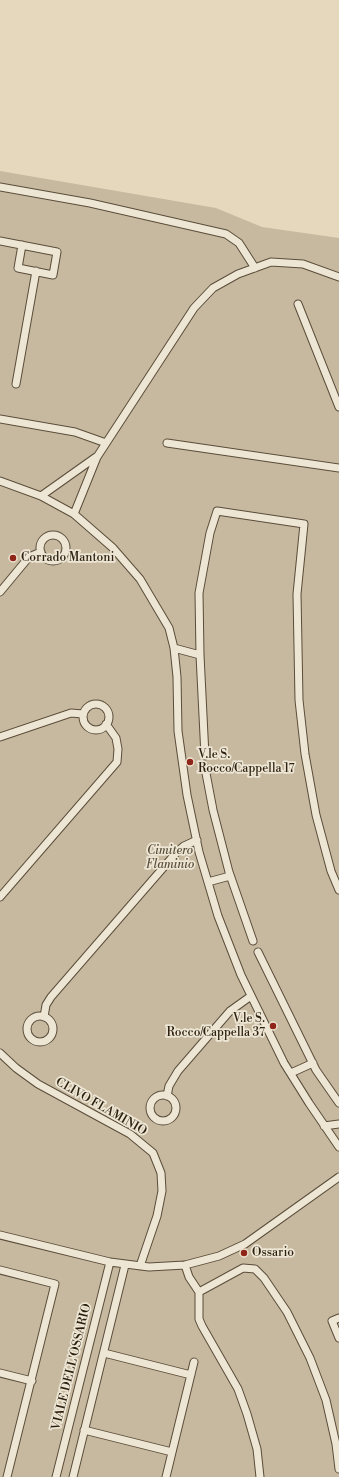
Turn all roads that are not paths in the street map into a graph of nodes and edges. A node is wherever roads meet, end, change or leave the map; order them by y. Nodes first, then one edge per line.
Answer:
1 (0, 187) edge
2 (0, 241) edge
3 (22, 245) junction
4 (255, 268) junction
5 (36, 272) junction
6 (339, 277) edge
7 (298, 304) dead end
8 (16, 384) dead end
9 (339, 407) edge
10 (0, 419) edge
11 (106, 443) junction
12 (167, 443) dead end
13 (97, 457) junction
14 (339, 468) edge
15 (0, 481) edge
16 (41, 496) junction
17 (74, 514) junction
18 (41, 552) dead end
19 (0, 592) edge
20 (174, 648) junction
21 (200, 655) junction
22 (83, 714) junction
23 (106, 724) junction
24 (0, 737) edge
25 (205, 756) dead end
26 (205, 768) dead end
27 (197, 840) junction
28 (230, 876) junction
29 (208, 882) junction
30 (339, 890) edge
31 (0, 897) edge
32 (253, 941) dead end
33 (258, 952) dead end
34 (251, 996) junction
35 (44, 1017) dead end
36 (0, 1053) edge
37 (313, 1064) junction
38 (291, 1073) junction
39 (166, 1096) dead end
40 (339, 1103) edge
41 (339, 1124) edge
42 (324, 1126) junction
43 (339, 1147) edge
44 (339, 1177) edge
45 (0, 1235) edge
46 (110, 1262) junction
47 (125, 1265) junction
48 (185, 1265) junction
49 (140, 1266) junction
50 (0, 1270) edge
51 (199, 1292) junction
52 (339, 1318) edge
53 (339, 1338) edge
54 (104, 1353) junction
55 (194, 1362) dead end
56 (0, 1373) edge
57 (191, 1375) junction
58 (32, 1381) junction
59 (84, 1430) junction
60 (172, 1452) junction
61 (339, 1470) edge
62 (7, 1477) edge
63 (56, 1477) edge
64 (73, 1477) edge
65 (166, 1477) edge
66 (260, 1477) edge

1 - 4 lane
2 - 3 lane
3 - 5 lane
3 - 5 lane
4 - 6 lane
4 - 11 lane
5 - 8 lane
7 - 9 lane
10 - 11 lane
11 - 13 lane
12 - 14 lane
13 - 16 lane
13 - 17 lane
15 - 16 lane
16 - 17 lane
17 - 20 lane
18 - 19 lane
20 - 21 lane
20 - 27 lane
21 - 25 lane
21 - 30 lane
22 - 23 lane
22 - 23 lane
22 - 24 lane
23 - 31 lane
26 - 28 lane
27 - 29 lane
27 - 35 lane
28 - 29 lane
28 - 32 lane
29 - 34 lane
33 - 37 lane
34 - 38 lane
34 - 39 lane
36 - 49 lane, CLIVO FLAMINIO
37 - 38 lane
37 - 40 lane
38 - 42 lane
41 - 42 lane
42 - 43 lane
44 - 48 lane
45 - 46 lane
46 - 47 lane
46 - 63 lane, VIALE DELL'OSSARIO
47 - 49 lane
47 - 54 lane
48 - 49 lane
48 - 51 lane
50 - 58 lane
51 - 61 lane
51 - 66 lane
52 - 53 lane
54 - 57 lane
54 - 59 lane
55 - 57 lane
56 - 58 lane
57 - 60 lane
58 - 62 lane
59 - 60 lane
59 - 64 lane
60 - 65 lane

